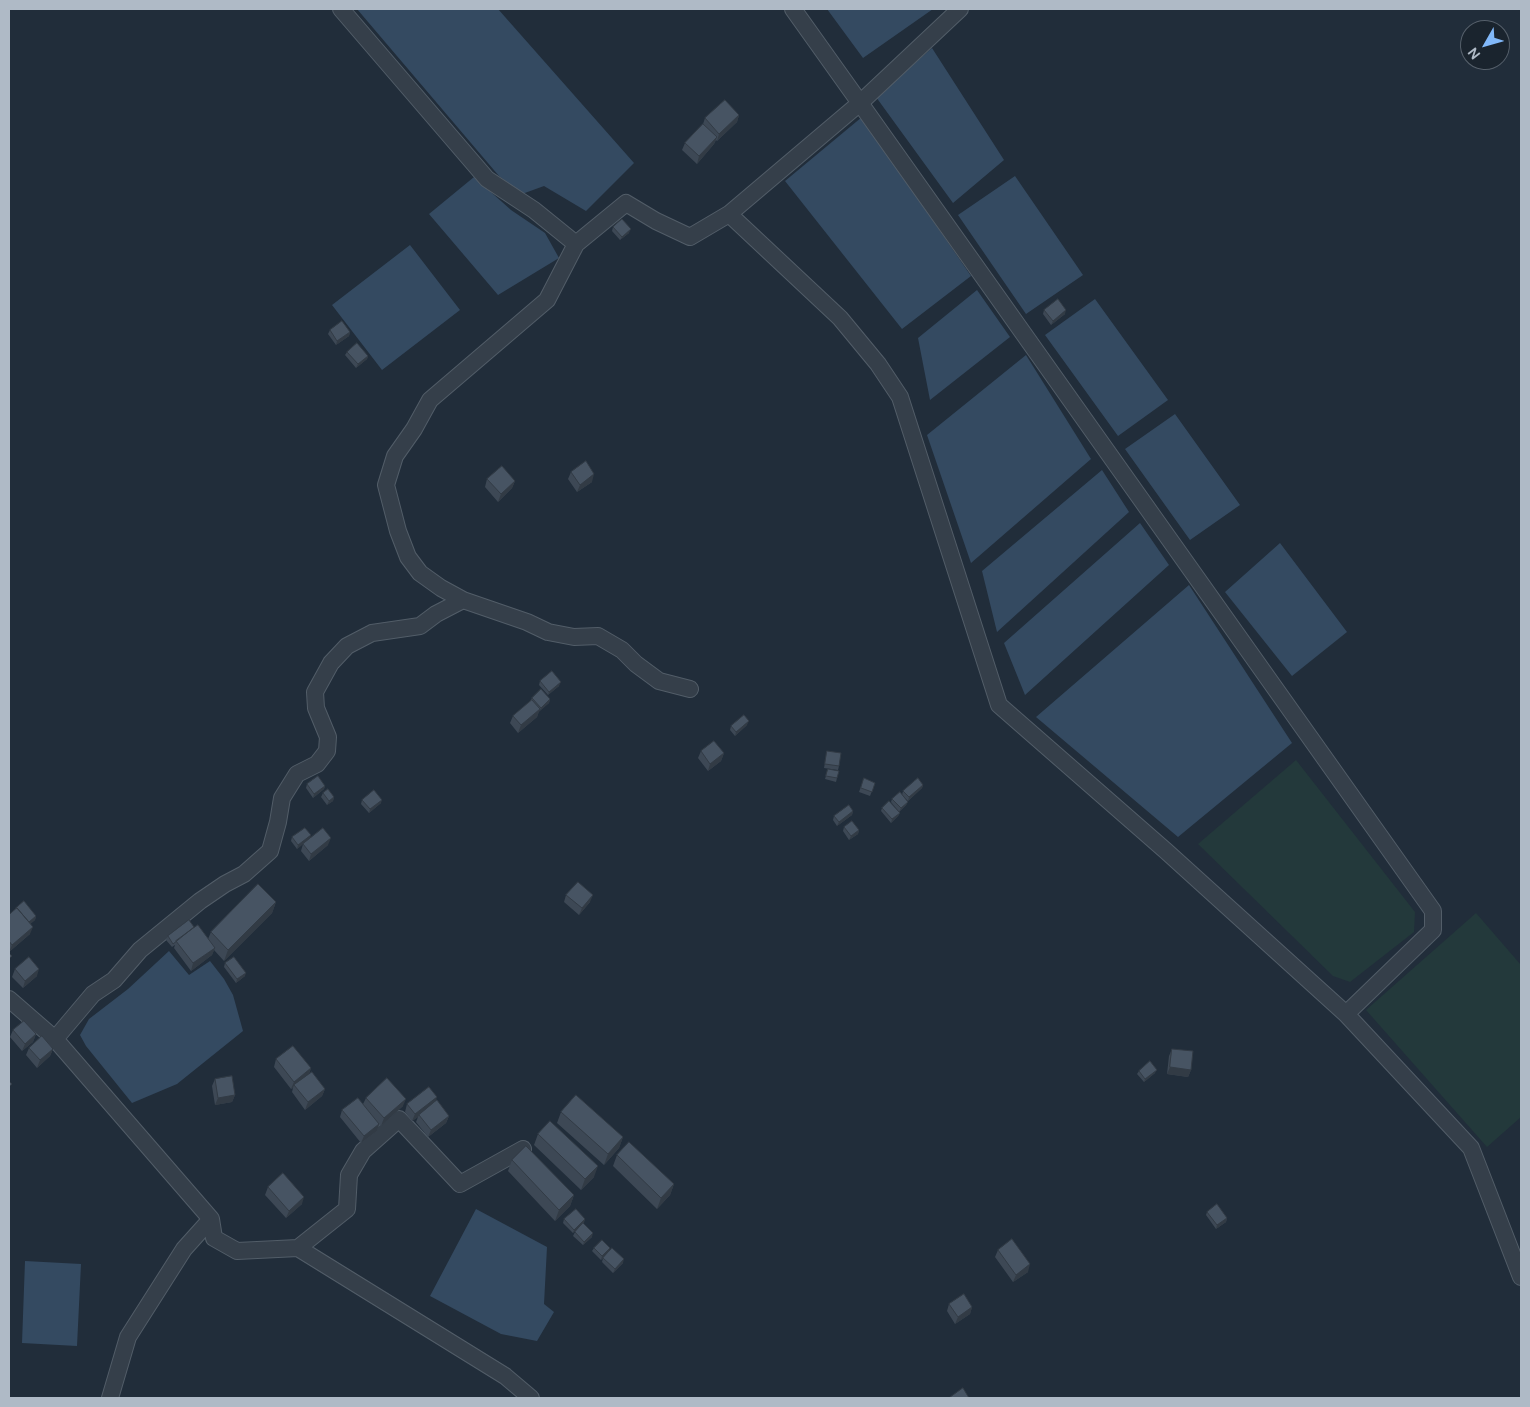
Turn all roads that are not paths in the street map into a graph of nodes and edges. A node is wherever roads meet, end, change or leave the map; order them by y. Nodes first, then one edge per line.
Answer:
1 (341, 9) edge
2 (793, 9) edge
3 (960, 9) edge
4 (860, 103) junction
5 (729, 214) junction
6 (576, 244) junction
7 (463, 600) junction
8 (690, 689) dead end
9 (9, 999) edge
10 (1346, 1014) junction
11 (55, 1039) junction
12 (523, 1149) edge
13 (212, 1219) junction
14 (298, 1248) junction
15 (1521, 1277) edge
16 (110, 1398) edge
17 (531, 1398) edge

1 - 6 street
2 - 4 street
3 - 4 street
4 - 5 street
4 - 10 street
5 - 6 street
5 - 10 street
6 - 7 street
7 - 8 street
7 - 11 street
9 - 11 street
10 - 15 street
11 - 13 street
12 - 14 street
13 - 14 street
13 - 16 street
14 - 17 street

